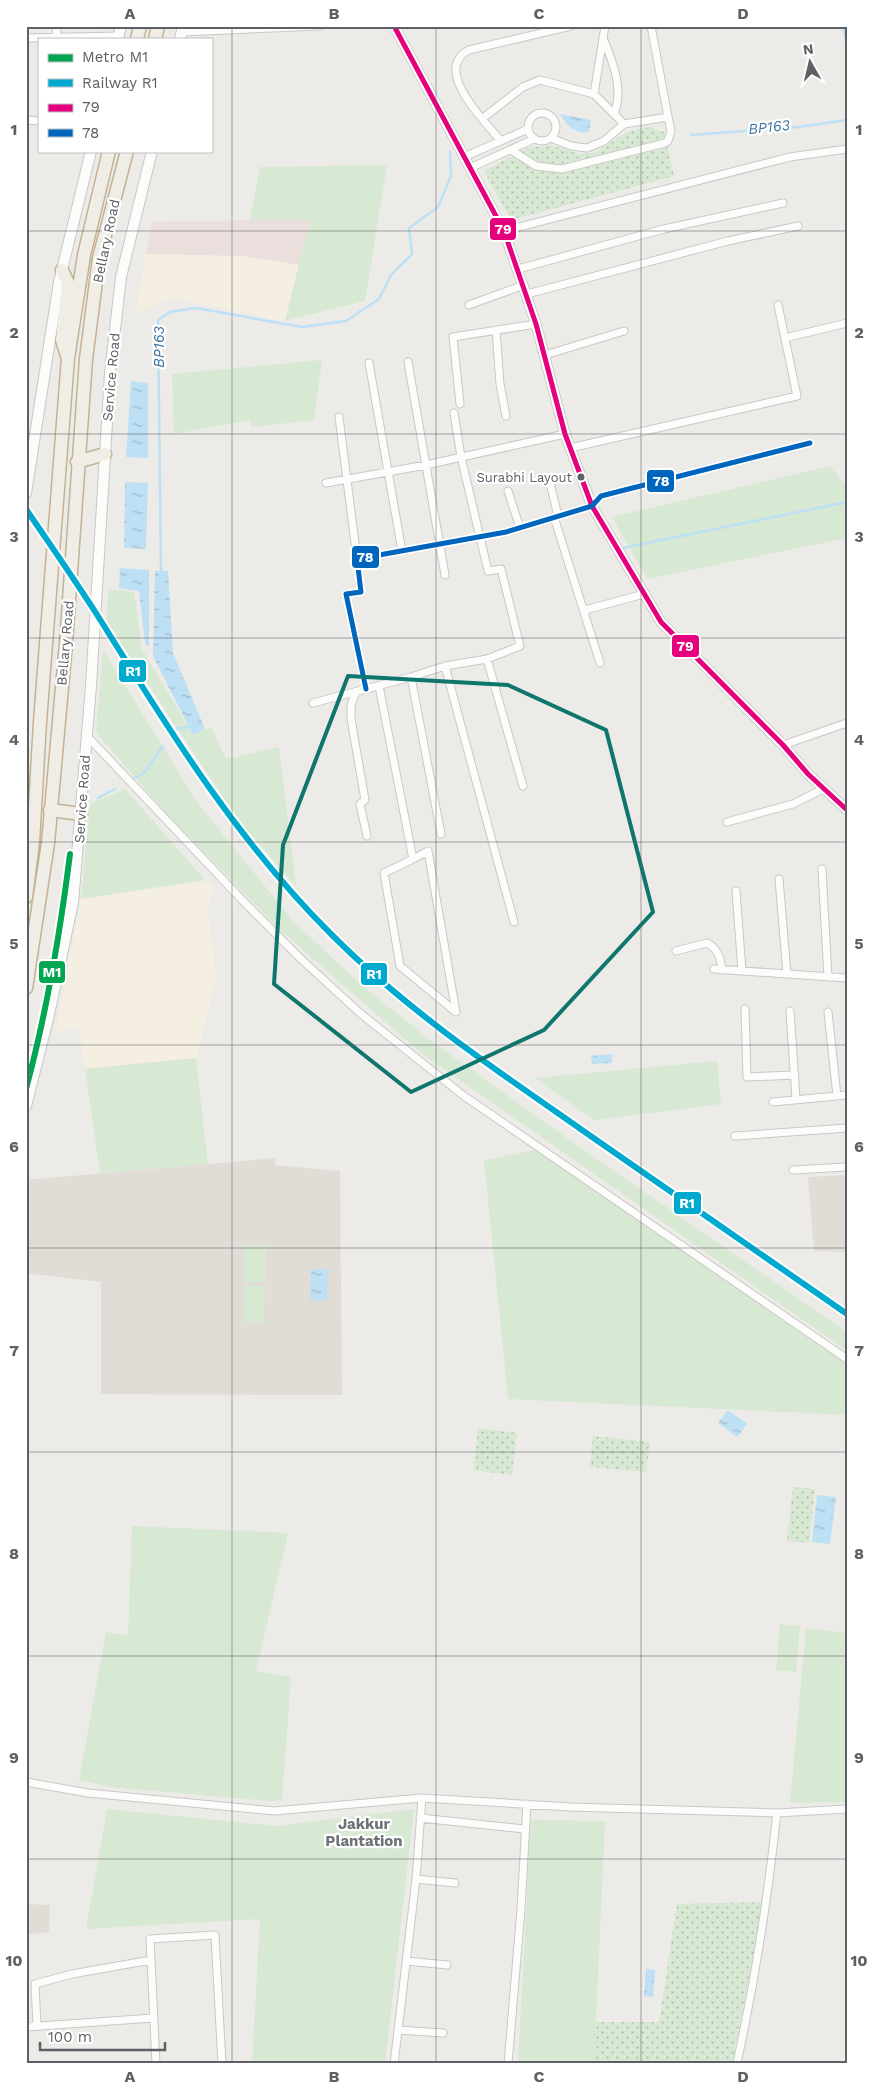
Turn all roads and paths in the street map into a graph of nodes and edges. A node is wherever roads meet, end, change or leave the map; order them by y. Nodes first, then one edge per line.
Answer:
1 (57, 26) edge
2 (313, 26) edge
3 (320, 26) edge
4 (394, 26) edge
5 (571, 26) edge
6 (605, 26) edge
7 (651, 26) edge
8 (261, 27) edge
9 (182, 32) edge
10 (119, 34) edge
11 (56, 37) junction
12 (26, 38) edge
13 (44, 38) edge
14 (603, 38) junction
15 (594, 94) junction
16 (614, 114) junction
17 (668, 117) junction
18 (483, 118) junction
19 (624, 124) junction
20 (528, 129) junction
21 (551, 138) junction
22 (534, 139) junction
23 (500, 141) junction
24 (847, 148) edge
25 (511, 150) junction
26 (91, 152) edge
27 (109, 152) edge
28 (127, 152) edge
29 (152, 152) edge
30 (464, 158) junction
31 (470, 168) junction
32 (783, 204) dead end
33 (798, 226) dead end
34 (504, 231) junction
35 (518, 269) junction
36 (62, 270) junction
37 (525, 289) junction
38 (469, 305) dead end
39 (778, 305) dead end
40 (536, 324) junction
41 (847, 324) edge
42 (496, 330) junction
43 (624, 331) dead end
44 (785, 338) junction
45 (545, 355) junction
46 (68, 358) junction
47 (408, 362) dead end
48 (369, 363) dead end
49 (460, 404) dead end
50 (454, 413) dead end
51 (506, 416) dead end
52 (339, 418) dead end
53 (565, 434) junction
54 (810, 443) dead end
55 (570, 448) junction
56 (105, 454) junction
57 (461, 457) junction
58 (78, 462) junction
59 (426, 465) junction
60 (387, 472) junction
61 (349, 479) junction
62 (326, 483) dead end
63 (550, 483) dead end
64 (508, 491) dead end
65 (26, 493) edge
66 (592, 506) junction
67 (556, 517) junction
68 (520, 528) junction
69 (479, 537) junction
70 (440, 544) junction
71 (402, 551) junction
72 (357, 559) junction
73 (445, 575) dead end
74 (644, 594) junction
75 (585, 610) junction
76 (487, 659) junction
77 (600, 663) dead end
78 (445, 666) junction
79 (411, 677) junction
80 (379, 686) junction
81 (366, 689) junction
82 (356, 692) junction
83 (313, 703) dead end
84 (847, 723) edge
85 (86, 735) junction
86 (783, 745) junction
87 (523, 786) dead end
88 (823, 789) junction
89 (846, 809) edge
90 (50, 811) junction
91 (81, 814) junction
92 (727, 822) dead end
93 (441, 834) dead end
94 (367, 836) dead end
95 (413, 859) junction
96 (822, 869) dead end
97 (779, 879) dead end
98 (736, 891) dead end
99 (26, 897) edge
100 (514, 922) dead end
101 (676, 951) dead end
102 (742, 971) junction
103 (787, 974) junction
104 (828, 977) junction
105 (847, 978) edge
106 (26, 988) edge
107 (745, 1009) dead end
108 (790, 1011) dead end
109 (828, 1012) dead end
110 (795, 1075) junction
111 (847, 1095) edge
112 (837, 1096) junction
113 (796, 1099) junction
114 (773, 1102) dead end
115 (26, 1106) edge
116 (847, 1128) edge
117 (735, 1136) dead end
118 (847, 1167) edge
119 (793, 1170) dead end
120 (847, 1359) edge
121 (26, 1782) edge
122 (422, 1798) junction
123 (527, 1804) junction
124 (847, 1809) edge
125 (777, 1813) junction
126 (420, 1818) junction
127 (525, 1829) junction
128 (416, 1879) junction
129 (455, 1883) dead end
130 (151, 1960) junction
131 (407, 1961) junction
132 (447, 1965) dead end
133 (153, 2018) junction
134 (37, 2026) junction
135 (26, 2027) edge
136 (398, 2030) junction
137 (443, 2033) dead end
138 (737, 2063) edge
139 (156, 2064) edge
140 (222, 2064) edge
141 (394, 2064) edge
142 (508, 2064) edge

1 - 11 street
2 - 3 street
2 - 8 street
4 - 30 street
5 - 18 street
6 - 14 street
7 - 17 street
8 - 9 street
10 - 11 street
11 - 13 street
12 - 13 street
14 - 15 street
14 - 16 street
15 - 16 street
15 - 18 street
16 - 19 street
17 - 19 street
17 - 25 street
18 - 23 street
19 - 21 street
20 - 21 street
20 - 22 street
20 - 23 street
21 - 22 street
22 - 25 street
23 - 30 street
24 - 34 street
25 - 31 street
26 - 36 main road
27 - 46 highway, Bellary Road
28 - 58 highway, Bellary Road
29 - 56 main road, Service Road
30 - 31 street
31 - 34 street
32 - 35 street
33 - 37 street
34 - 35 street
35 - 37 street
36 - 46 highway
36 - 65 main road
37 - 38 street
37 - 40 street
39 - 44 street
40 - 42 street
40 - 45 street
41 - 44 street
42 - 49 street
42 - 51 street
43 - 45 street
44 - 55 street
45 - 53 street
46 - 99 highway, Bellary Road
47 - 59 street
48 - 60 street
50 - 57 street
52 - 61 street
53 - 55 street
53 - 57 street
54 - 66 street
55 - 66 street
56 - 58 highway
56 - 85 main road, Service Road
57 - 59 street
57 - 69 street
58 - 90 highway, Bellary Road
59 - 60 street
59 - 70 street
60 - 61 street
60 - 71 street
61 - 62 street
61 - 72 street
63 - 67 street
64 - 68 street
66 - 67 street
66 - 74 street
67 - 68 street
67 - 75 street
68 - 69 street
69 - 70 street
69 - 76 street
70 - 71 street
70 - 73 street
71 - 72 street
72 - 81 street
74 - 75 street
74 - 86 street
75 - 77 street
76 - 78 street
76 - 87 street
78 - 79 street
78 - 100 street
79 - 80 street
79 - 93 street
80 - 81 street
80 - 95 street
81 - 82 street
82 - 83 street
82 - 94 street
84 - 86 street
85 - 91 main road, Service Road
85 - 120 street
86 - 88 street
88 - 89 street
88 - 92 street
90 - 91 highway
90 - 106 highway, Bellary Road
91 - 115 main road, Service Road
95 - 95 street
96 - 104 street
97 - 103 street
98 - 102 street
101 - 102 street
102 - 103 street
103 - 104 street
104 - 105 street
107 - 110 street
108 - 110 street
109 - 112 street
110 - 113 street
111 - 112 street
112 - 113 street
113 - 114 street
116 - 117 street
118 - 119 street
121 - 122 street
122 - 123 street
122 - 126 street
123 - 125 street
123 - 127 street
124 - 125 street
125 - 138 street
126 - 127 street
126 - 128 street
127 - 142 street
128 - 129 street
128 - 131 street
130 - 133 street
130 - 134 street
130 - 140 street
131 - 132 street
131 - 136 street
133 - 134 street
133 - 139 street
134 - 135 street
136 - 137 street
136 - 141 street

